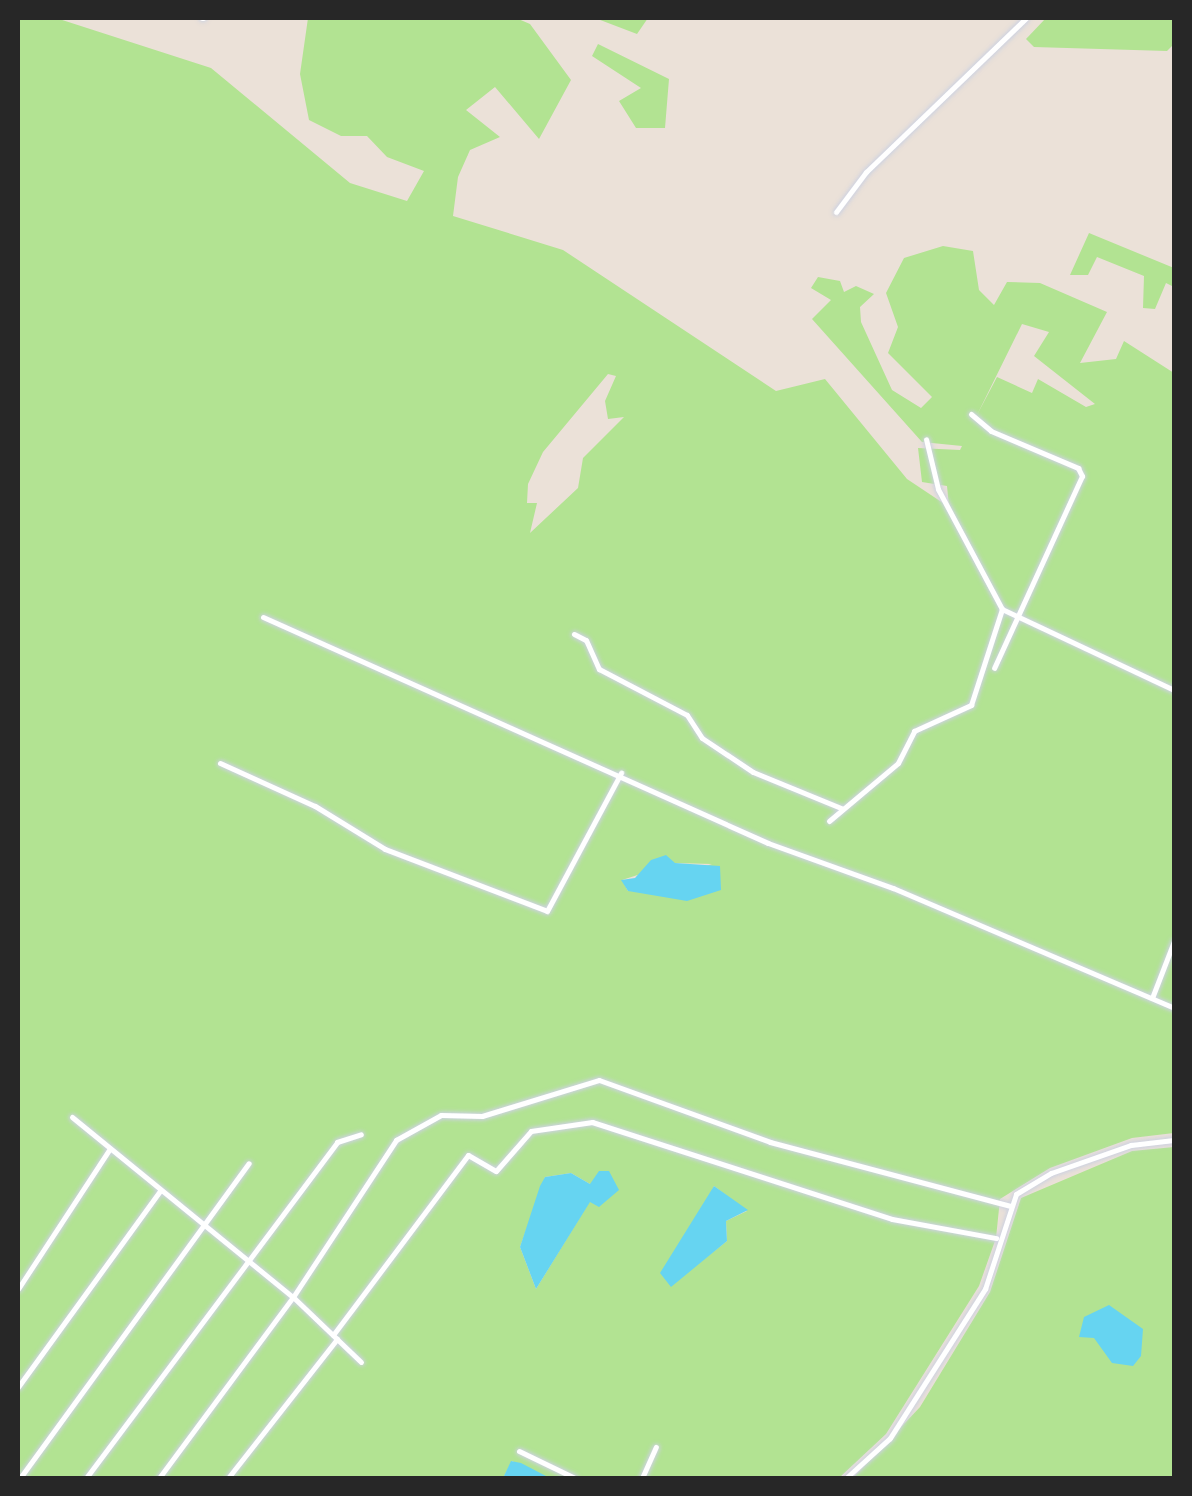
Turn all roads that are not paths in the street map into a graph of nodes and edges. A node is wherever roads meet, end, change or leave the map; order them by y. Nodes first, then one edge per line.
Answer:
1 (1026, 18) edge
2 (836, 212) dead end
3 (971, 414) dead end
4 (926, 439) dead end
5 (1002, 609) junction
6 (1021, 617) junction
7 (262, 618) dead end
8 (574, 634) dead end
9 (994, 668) dead end
10 (1174, 690) edge
11 (220, 763) dead end
12 (621, 774) junction
13 (843, 809) junction
14 (829, 822) dead end
15 (1174, 941) edge
16 (1152, 998) junction
17 (1174, 1008) edge
18 (72, 1117) dead end
19 (361, 1134) dead end
20 (1174, 1140) edge
21 (109, 1150) junction
22 (249, 1163) dead end
23 (160, 1190) junction
24 (1010, 1206) junction
25 (203, 1226) junction
26 (996, 1238) junction
27 (247, 1262) junction
28 (18, 1289) edge
29 (292, 1297) junction
30 (335, 1337) junction
31 (361, 1362) dead end
32 (18, 1387) edge
33 (656, 1447) dead end
34 (519, 1452) dead end
35 (20, 1478) edge
36 (86, 1478) edge
37 (159, 1478) edge
38 (228, 1478) edge
39 (575, 1478) edge
40 (642, 1478) edge
41 (846, 1478) edge

1 - 2 street
3 - 6 street
4 - 5 street
5 - 6 street
5 - 13 street
6 - 9 street
6 - 10 street
7 - 12 street
8 - 13 street
11 - 12 street
12 - 16 street
13 - 14 street
15 - 16 street
16 - 17 street
18 - 21 street
19 - 27 street
20 - 24 street
21 - 23 street
21 - 28 street
22 - 25 street
23 - 25 street
23 - 32 street
24 - 26 street
24 - 29 street
25 - 27 street
25 - 35 street
26 - 30 street
26 - 41 street
27 - 29 street
27 - 36 street
29 - 30 street
29 - 37 street
30 - 31 street
30 - 38 street
33 - 40 street
34 - 39 street

